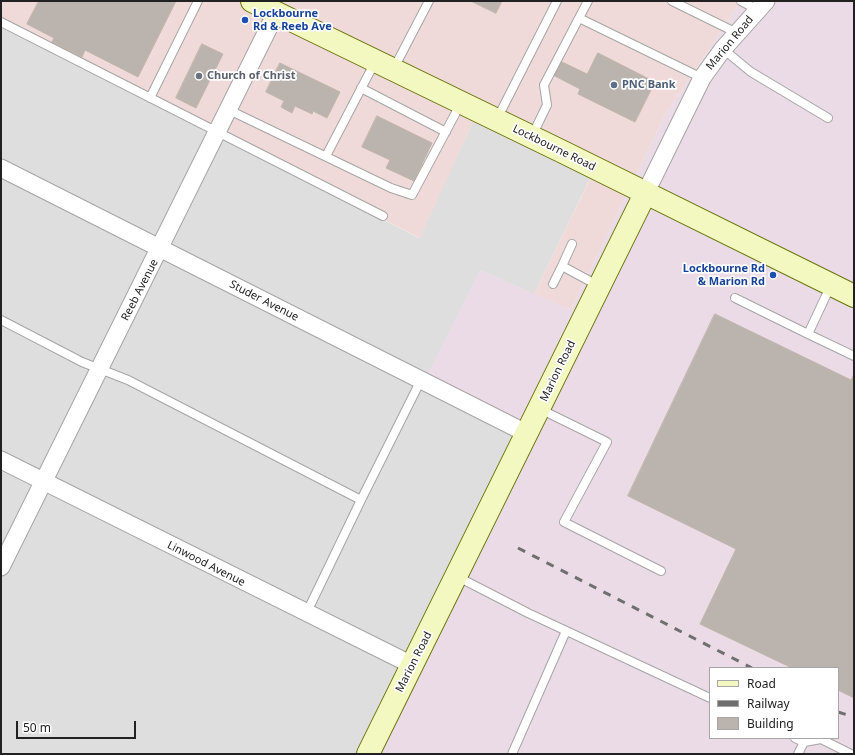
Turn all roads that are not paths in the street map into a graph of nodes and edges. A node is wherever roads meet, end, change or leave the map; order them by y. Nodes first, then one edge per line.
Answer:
1 (198, 1) edge
2 (252, 1) edge
3 (429, 1) edge
4 (557, 1) edge
5 (588, 1) edge
6 (672, 1) edge
7 (741, 1) edge
8 (762, 5) edge
9 (276, 13) junction
10 (579, 18) junction
11 (1, 22) edge
12 (737, 33) junction
13 (723, 49) junction
14 (384, 66) junction
15 (702, 78) junction
16 (361, 88) junction
17 (150, 98) junction
18 (461, 103) junction
19 (229, 110) junction
20 (828, 118) dead end
21 (497, 120) junction
22 (218, 132) junction
23 (446, 132) junction
24 (532, 137) junction
25 (326, 156) junction
26 (1, 168) edge
27 (646, 192) junction
28 (383, 216) dead end
29 (572, 244) dead end
30 (160, 249) junction
31 (562, 266) junction
32 (553, 284) dead end
33 (831, 285) junction
34 (600, 286) junction
35 (854, 296) edge
36 (735, 298) dead end
37 (1, 320) edge
38 (808, 334) junction
39 (854, 356) edge
40 (100, 369) junction
41 (421, 380) junction
42 (540, 409) junction
43 (528, 434) junction
44 (1, 460) edge
45 (44, 481) junction
46 (361, 500) junction
47 (1, 567) edge
48 (661, 571) dead end
49 (457, 576) junction
50 (306, 614) junction
51 (566, 631) junction
52 (412, 665) junction
53 (709, 698) edge
54 (797, 739) edge
55 (804, 742) junction
56 (368, 754) edge
57 (512, 754) edge
58 (798, 754) edge
59 (851, 754) edge

1 - 17 lane
2 - 9 main road, Lockbourne Road
3 - 14 lane
4 - 21 lane
5 - 10 lane
6 - 12 lane
7 - 8 lane
8 - 12 street, Marion Road
9 - 14 main road, Lockbourne Road
9 - 19 street, Reeb Avenue
10 - 15 lane
10 - 24 lane
11 - 17 lane
12 - 13 street, Marion Road
13 - 15 street, Marion Road
13 - 20 lane
14 - 16 lane
14 - 18 main road, Lockbourne Road
15 - 27 street, Marion Road
16 - 23 lane
16 - 25 lane
17 - 22 lane
18 - 21 main road, Lockbourne Road
18 - 23 lane
19 - 22 street, Reeb Avenue
19 - 25 lane
21 - 24 main road, Lockbourne Road
22 - 28 lane
22 - 30 street, Reeb Avenue
23 - 25 lane
24 - 27 main road, Lockbourne Road
26 - 30 street, Studer Avenue
27 - 33 main road, Lockbourne Road
27 - 34 main road, Marion Road
29 - 31 lane
30 - 40 street, Reeb Avenue
30 - 41 street, Studer Avenue
31 - 32 lane
31 - 34 lane
33 - 35 main road, Lockbourne Road
33 - 38 lane
34 - 42 main road, Marion Road
36 - 38 lane
37 - 40 lane
38 - 39 lane
40 - 45 street, Reeb Avenue
40 - 46 lane
41 - 43 street, Studer Avenue
41 - 46 lane
42 - 43 main road, Marion Road
42 - 48 lane
43 - 49 main road, Marion Road
44 - 45 street, Linwood Avenue
45 - 47 street, Reeb Avenue
45 - 50 street, Linwood Avenue
46 - 50 lane
49 - 51 lane
49 - 52 main road, Marion Road
50 - 52 street, Linwood Avenue
51 - 53 lane
51 - 57 lane
52 - 56 main road, Marion Road
54 - 55 lane
55 - 58 lane
55 - 59 lane

